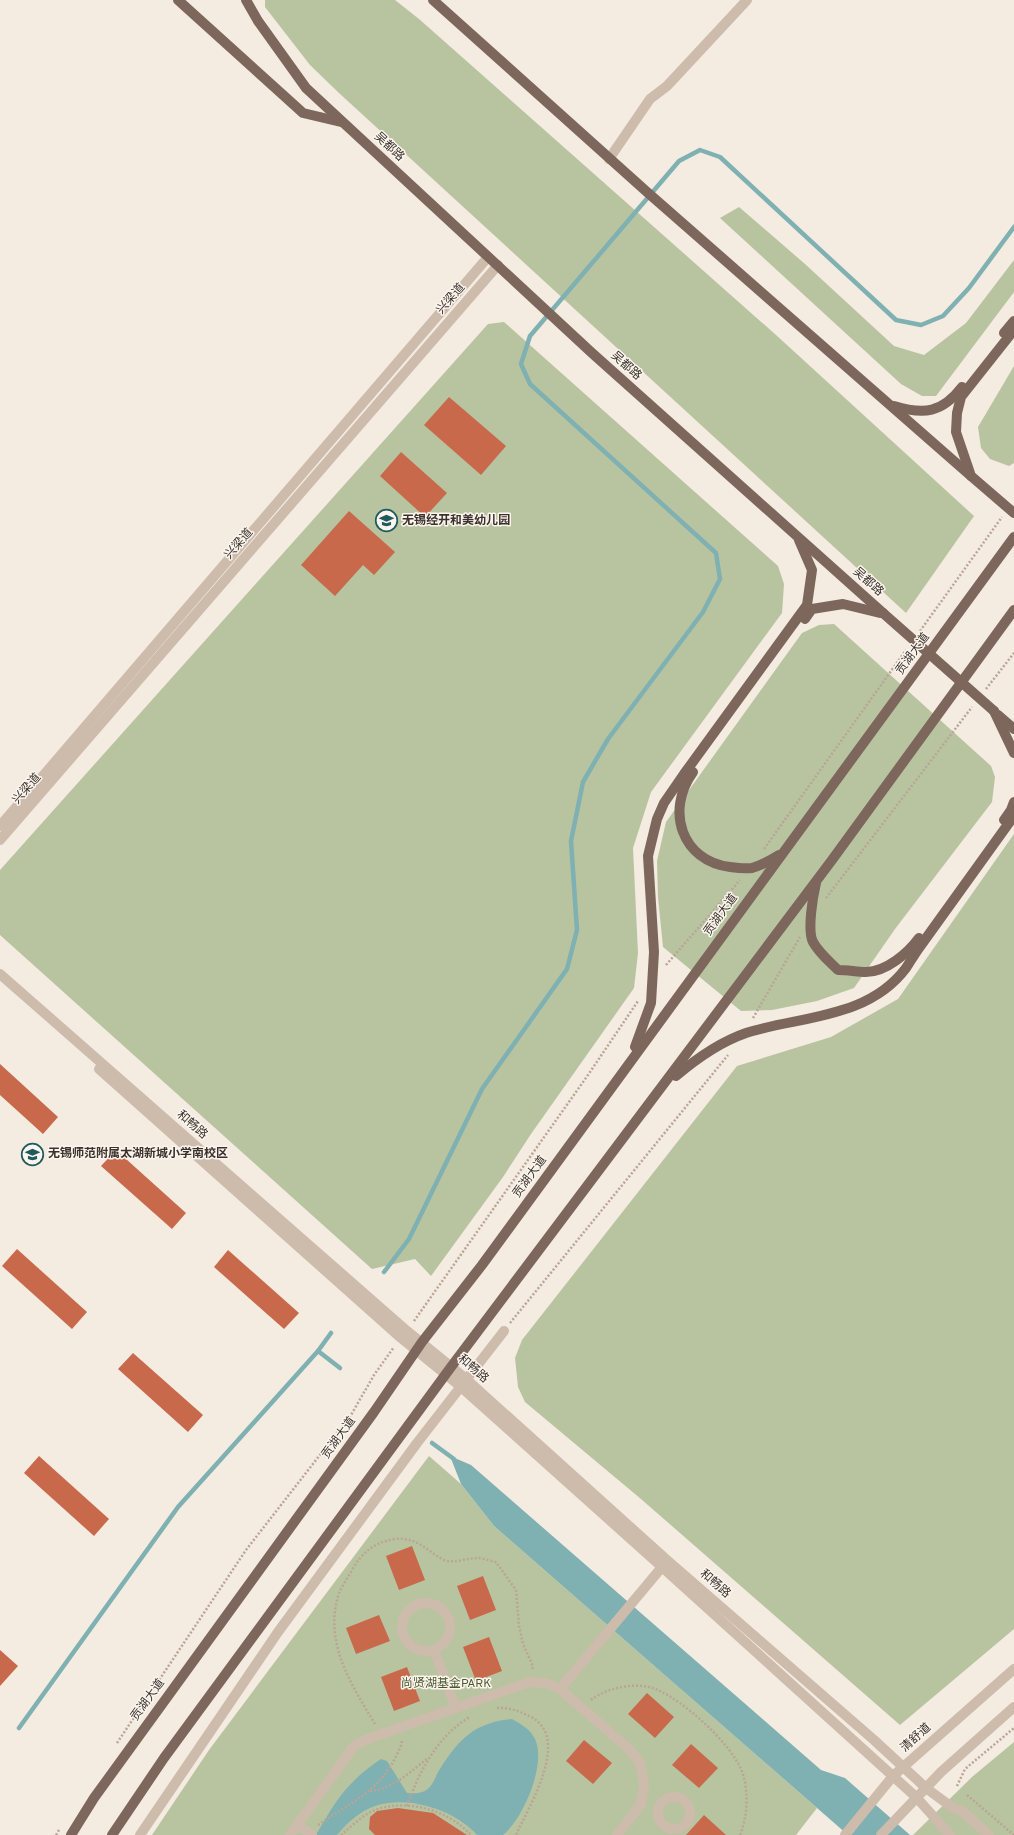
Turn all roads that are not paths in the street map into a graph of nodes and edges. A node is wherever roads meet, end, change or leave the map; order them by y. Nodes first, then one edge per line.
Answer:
1 (178, 0) edge
2 (246, 0) edge
3 (255, 0) edge
4 (433, 0) edge
5 (747, 0) edge
6 (258, 21) junction
7 (343, 122) junction
8 (609, 159) junction
9 (488, 257) junction
10 (498, 265) junction
11 (1014, 321) edge
12 (1014, 330) edge
13 (890, 405) junction
14 (971, 476) junction
15 (1009, 513) edge
16 (796, 536) junction
17 (1014, 537) edge
18 (1014, 610) edge
19 (883, 614) junction
20 (994, 711) junction
21 (1014, 730) edge
22 (1014, 753) edge
23 (1014, 802) edge
24 (1014, 816) edge
25 (0, 826) edge
26 (0, 840) edge
27 (783, 853) junction
28 (817, 879) junction
29 (0, 974) edge
30 (0, 982) edge
31 (630, 1060) junction
32 (663, 1087) junction
33 (504, 1331) road end
34 (404, 1334) junction
35 (419, 1346) junction
36 (449, 1371) junction
37 (464, 1383) junction
38 (662, 1567) junction
39 (434, 1650) junction
40 (1014, 1669) edge
41 (560, 1689) junction
42 (1014, 1706) edge
43 (456, 1708) junction
44 (903, 1766) junction
45 (892, 1776) junction
46 (926, 1788) junction
47 (916, 1797) junction
48 (641, 1804) junction
49 (658, 1809) dead end
50 (298, 1825) junction
51 (71, 1835) edge
52 (112, 1835) edge
53 (140, 1835) edge
54 (290, 1835) edge
55 (312, 1835) edge
56 (617, 1835) edge
57 (845, 1835) edge
58 (881, 1835) edge
59 (950, 1835) edge
60 (989, 1835) edge

1 - 7 main road
2 - 6 main road, 吴都路
3 - 6 main road
4 - 8 main road
5 - 8 street
6 - 7 main road, 吴都路
7 - 9 main road, 吴都路
8 - 13 main road
9 - 10 main road, 吴都路
9 - 25 street, 兴梁道
10 - 16 main road, 吴都路
10 - 26 street, 兴梁道
11 - 13 main road
12 - 14 main road
13 - 14 main road
14 - 15 main road, bridge
16 - 19 main road, 吴都路
16 - 31 main road
17 - 27 main road, 贡湖大道
18 - 28 main road
19 - 20 main road, 吴都路, bridge
19 - 27 main road
20 - 21 main road, 吴都路
20 - 22 main road
23 - 28 main road
24 - 32 main road
27 - 31 main road, 贡湖大道
28 - 32 main road
29 - 34 street, 和畅路
30 - 34 street, 和畅路
31 - 35 main road, 贡湖大道
32 - 36 main road
33 - 37 street
34 - 35 street, 和畅路
35 - 36 street, 和畅路
35 - 51 main road, 贡湖大道
36 - 37 street, 和畅路
36 - 52 main road
37 - 38 street, 和畅路
37 - 44 street, 和畅路
37 - 53 street
38 - 41 street
38 - 45 street, 和畅路
39 - 39 street
39 - 43 street
40 - 44 street, 清舒道
41 - 43 street
41 - 48 street
42 - 46 street
43 - 50 street
44 - 45 street, 清舒道
44 - 46 street, 和畅路
45 - 47 street, 和畅路
45 - 57 street, 清舒道
46 - 47 street
46 - 60 street, 和畅路
47 - 58 street
47 - 59 street, 和畅路
48 - 49 street
48 - 56 street
50 - 54 street
50 - 55 street

